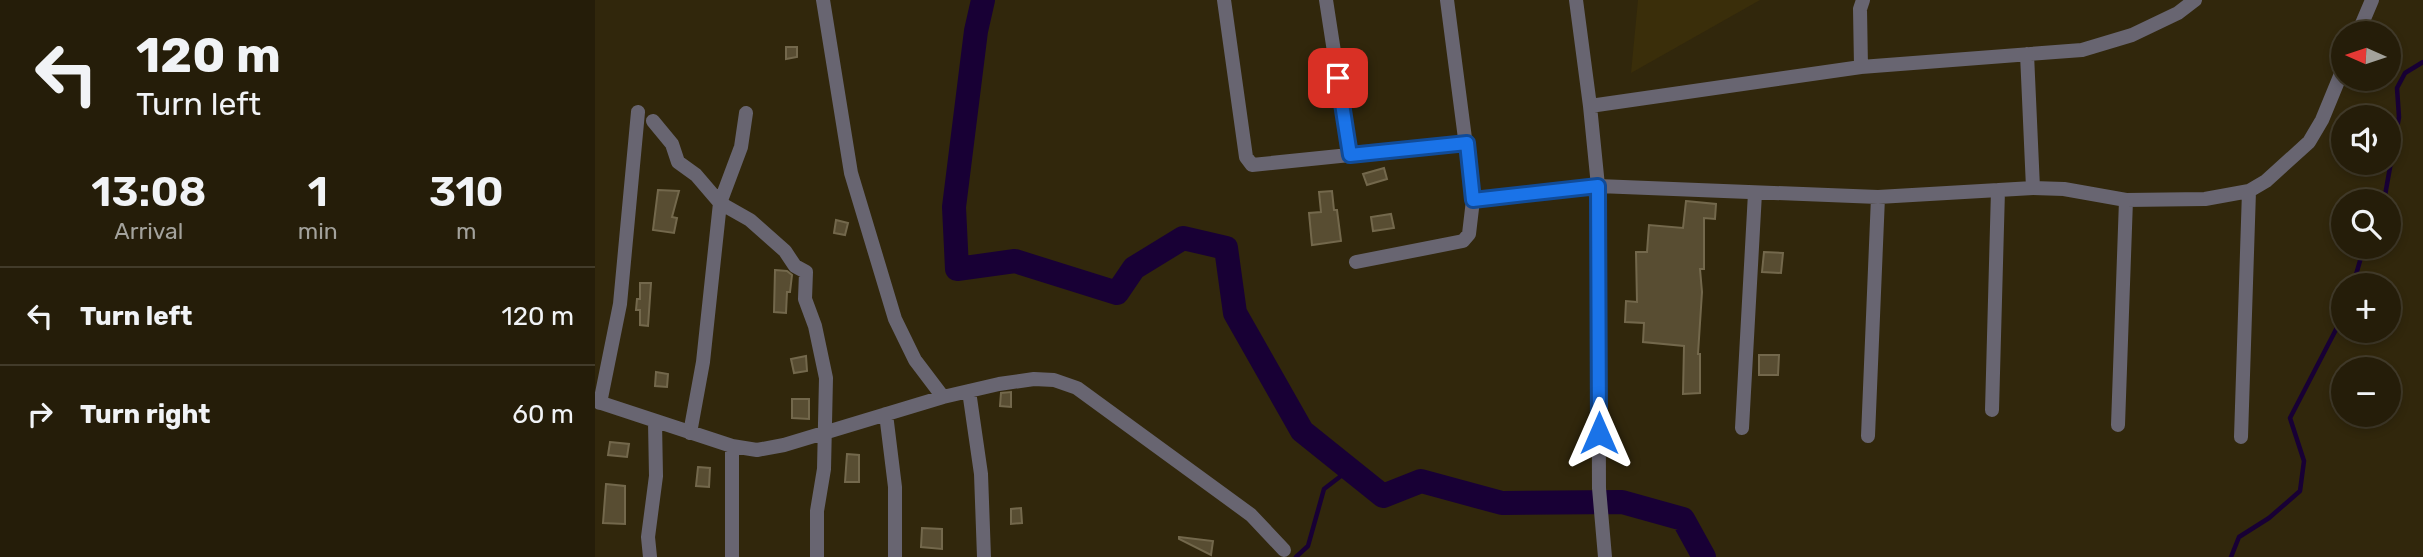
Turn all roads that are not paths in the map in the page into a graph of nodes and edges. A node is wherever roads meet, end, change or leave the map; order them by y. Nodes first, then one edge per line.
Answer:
1 (823, 0) edge
2 (1224, 0) edge
3 (1327, 0) edge
4 (1447, 0) edge
5 (1576, 0) edge
6 (1863, 0) edge
7 (2195, 0) edge
8 (2372, 0) edge
9 (2363, 21) edge
10 (2028, 54) junction
11 (1861, 67) junction
12 (2334, 91) edge
13 (1590, 106) junction
14 (638, 112) dead end
15 (746, 113) dead end
16 (653, 121) dead end
17 (1467, 143) junction
18 (1350, 155) junction
19 (1598, 186) junction
20 (2033, 188) junction
21 (1998, 190) junction
22 (2249, 191) junction
23 (1755, 193) junction
24 (1878, 197) junction
25 (1473, 200) junction
26 (2126, 200) junction
27 (720, 203) junction
28 (1356, 262) dead end
29 (969, 391) junction
30 (943, 397) junction
31 (597, 402) edge
32 (1992, 410) dead end
33 (886, 414) junction
34 (655, 422) junction
35 (2118, 425) dead end
36 (1742, 428) dead end
37 (690, 433) junction
38 (823, 433) junction
39 (1868, 436) dead end
40 (2241, 437) dead end
41 (732, 446) junction
42 (1285, 550) dead end
43 (650, 557) edge
44 (733, 557) edge
45 (817, 557) edge
46 (895, 557) edge
47 (985, 557) edge
48 (1605, 557) edge

1 - 30 street
2 - 18 street
3 - 18 street
4 - 17 street
5 - 13 street
6 - 11 street
7 - 10 street
8 - 9 street
10 - 11 street
10 - 20 street
11 - 13 street
12 - 22 street
13 - 19 street
14 - 31 street
15 - 27 street
16 - 27 street
17 - 18 street
17 - 25 street
19 - 23 street
19 - 25 street
19 - 48 street
20 - 21 street
20 - 26 street
21 - 24 street
21 - 32 street
22 - 26 street
22 - 40 street
23 - 24 street
23 - 36 street
24 - 39 street
25 - 28 street
26 - 35 street
27 - 37 street
27 - 38 street
29 - 30 street
29 - 42 street
29 - 47 street
30 - 33 street
31 - 34 street
33 - 38 street
33 - 46 street
34 - 37 street
34 - 43 street
37 - 41 street
38 - 41 street
38 - 45 street
41 - 44 street

